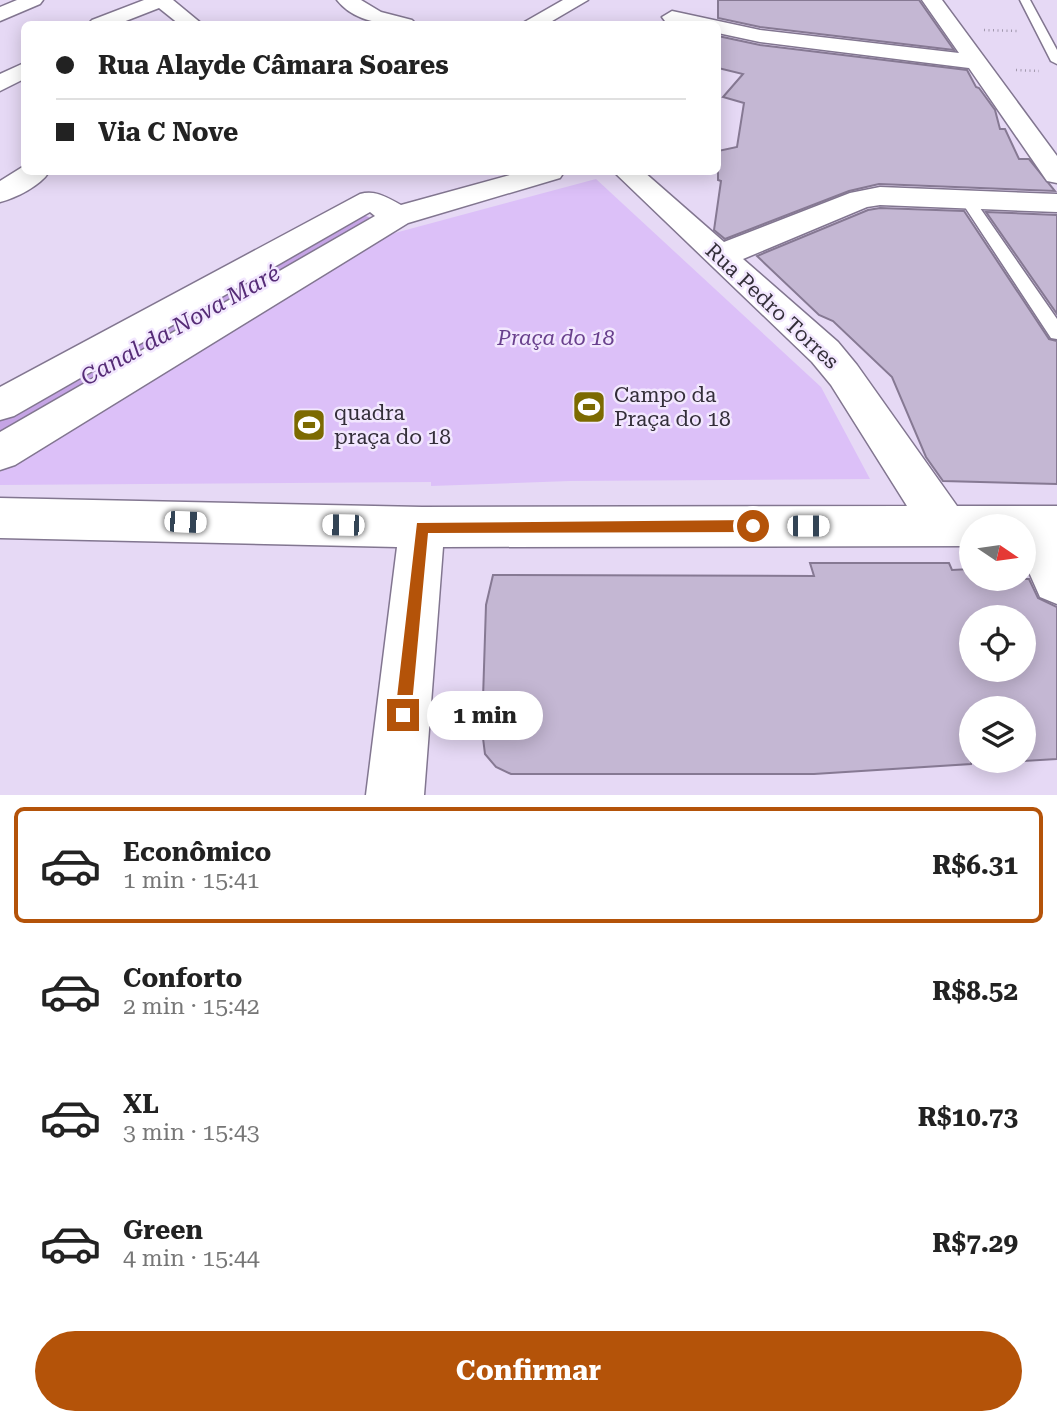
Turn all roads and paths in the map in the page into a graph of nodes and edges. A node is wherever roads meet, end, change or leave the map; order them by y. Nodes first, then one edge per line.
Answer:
1 (33, 0) edge
2 (161, 0) edge
3 (347, 0) edge
4 (579, 0) edge
5 (932, 0) edge
6 (1025, 0) edge
7 (3, 12) edge
8 (673, 14) edge
9 (108, 21) edge
10 (188, 21) edge
11 (393, 21) edge
12 (538, 21) edge
13 (695, 21) edge
14 (721, 28) edge
15 (19, 30) dead end
16 (954, 31) junction
17 (1042, 34) junction
18 (1057, 61) edge
19 (975, 62) junction
20 (21, 73) edge
21 (0, 84) edge
22 (1057, 174) edge
23 (528, 175) edge
24 (631, 175) edge
25 (376, 196) edge
26 (966, 198) junction
27 (1057, 204) edge
28 (720, 256) junction
29 (1057, 333) edge
30 (0, 405) edge
31 (0, 453) edge
32 (0, 517) edge
33 (945, 526) junction
34 (1043, 526) edge
35 (422, 527) junction
36 (1057, 580) edge
37 (395, 795) edge

1 - 7 street
2 - 9 street
2 - 10 street
3 - 11 street
4 - 12 street
5 - 16 street
6 - 17 lane
7 - 15 street
8 - 13 street
14 - 19 street
16 - 17 path
16 - 19 street
17 - 18 lane
19 - 22 street
20 - 21 street
23 - 25 street
24 - 28 street, Rua Pedro Torres
25 - 30 street
25 - 31 street
26 - 27 street
26 - 28 street
26 - 29 lane
28 - 33 street, Rua Pedro Torres
32 - 35 street
33 - 34 street
33 - 35 street
34 - 36 street
35 - 37 street

